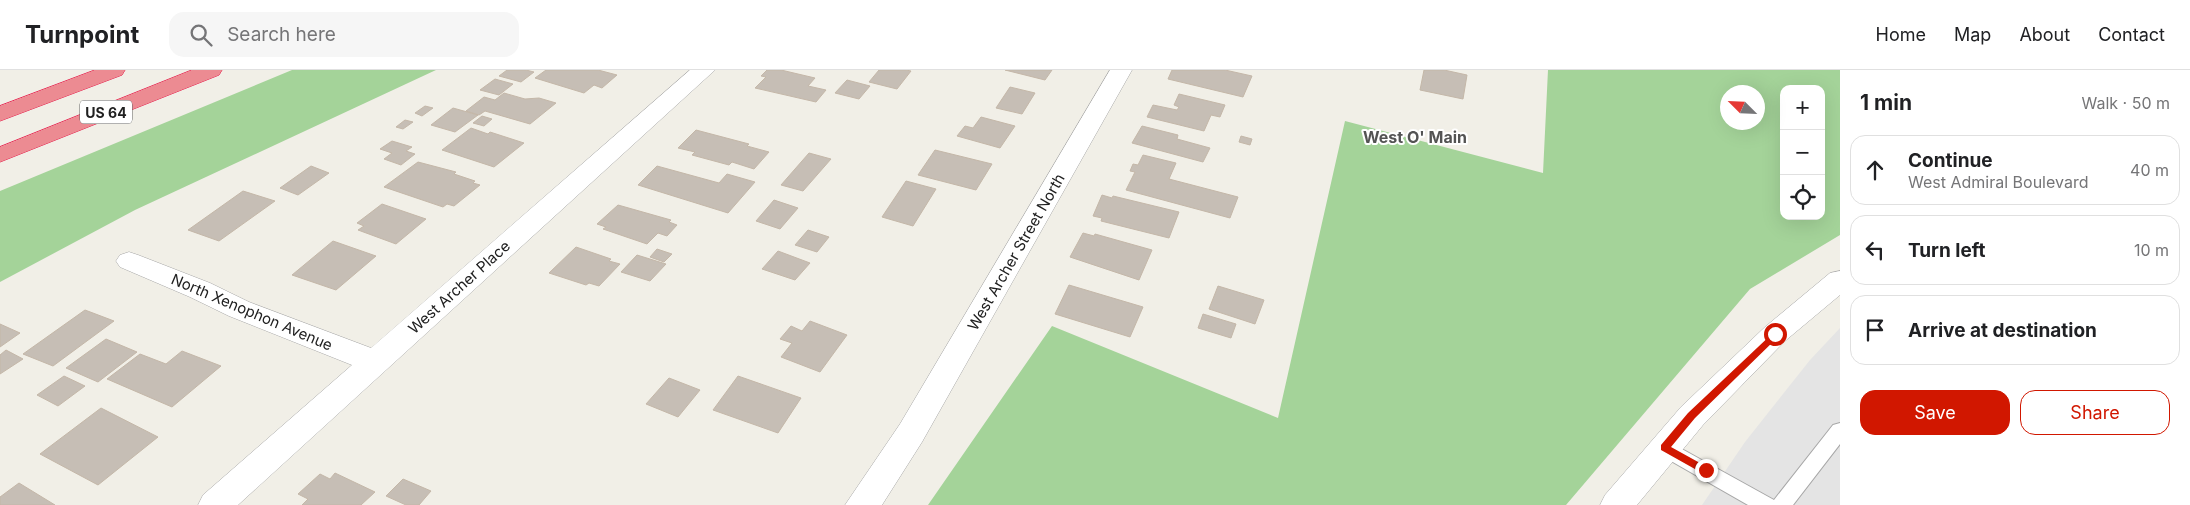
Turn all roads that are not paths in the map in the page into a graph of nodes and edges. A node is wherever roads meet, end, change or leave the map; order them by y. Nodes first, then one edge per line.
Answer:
1 (114, 70) edge
2 (211, 70) edge
3 (704, 70) edge
4 (1121, 70) edge
5 (0, 114) edge
6 (0, 155) edge
7 (128, 261) dead end
8 (1840, 280) edge
9 (376, 362) junction
10 (1840, 430) edge
11 (1664, 448) junction
12 (215, 505) edge
13 (862, 505) edge
14 (1618, 505) edge
15 (1766, 505) edge
16 (1781, 505) edge

1 - 5 highway, US 64
2 - 6 highway, US 64
3 - 9 street, West Archer Place
4 - 13 street, West Archer Street North
7 - 9 street, North Xenophon Avenue
8 - 11 street
9 - 12 street, West Archer Place
10 - 16 lane
11 - 14 street
11 - 15 lane

